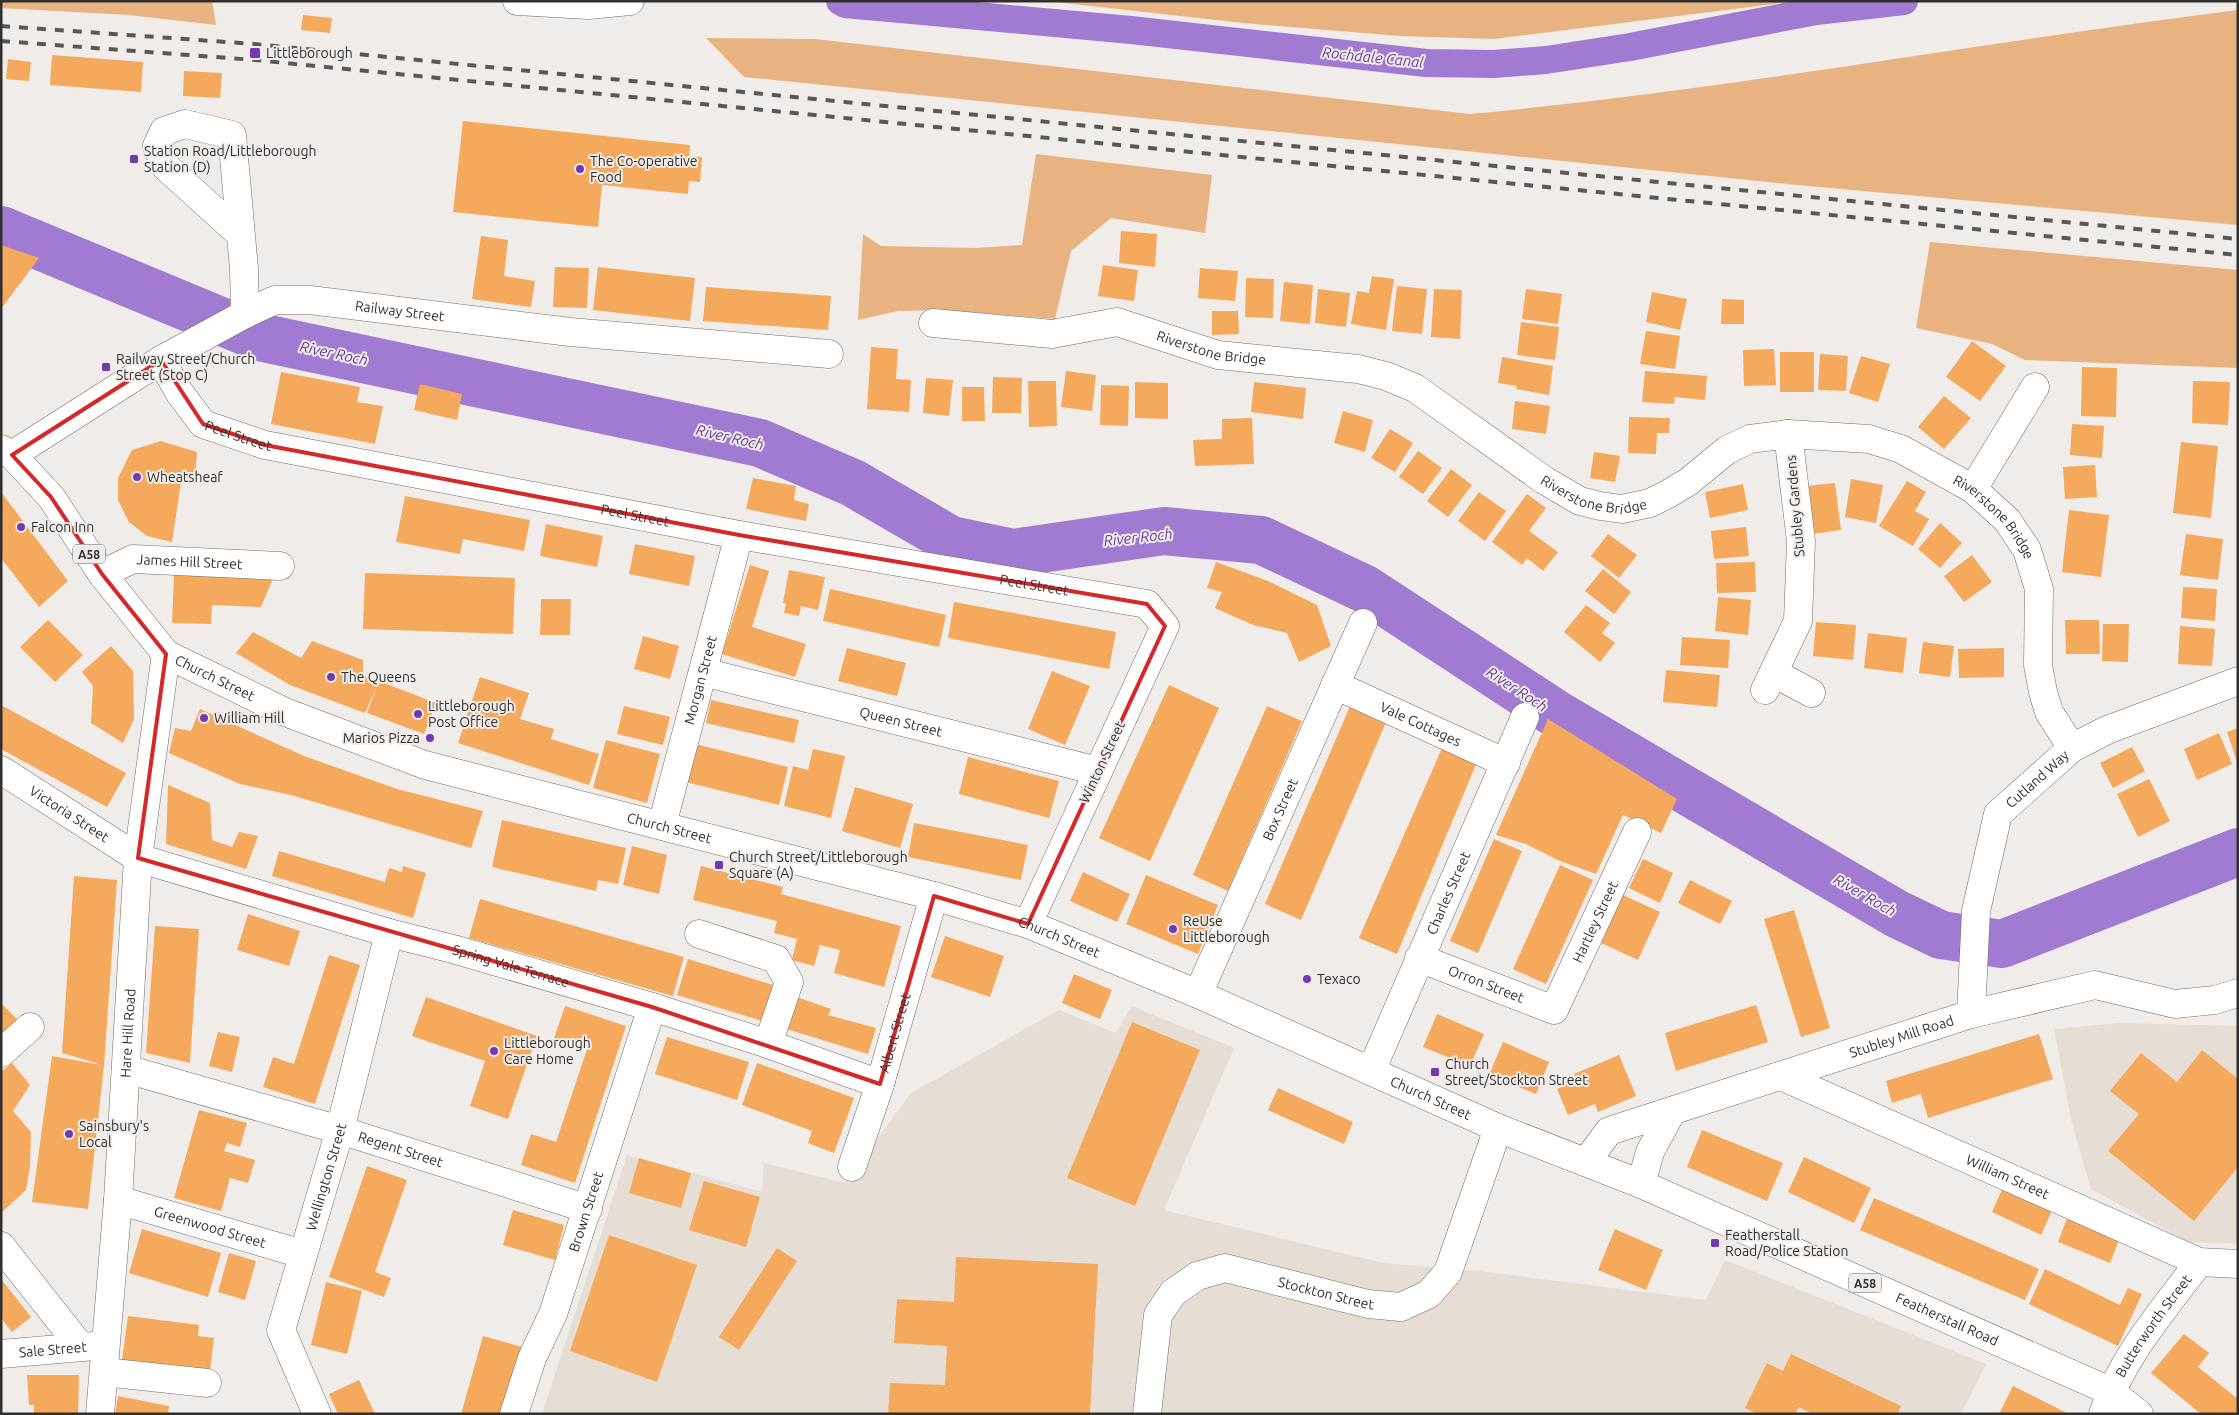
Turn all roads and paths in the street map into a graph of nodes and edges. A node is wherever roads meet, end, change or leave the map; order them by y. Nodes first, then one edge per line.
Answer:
1 (517, 1) edge
2 (630, 1) edge
3 (239, 234) dead end
4 (245, 314) junction
5 (932, 324) dead end
6 (829, 354) dead end
7 (172, 355) junction
8 (2035, 387) dead end
9 (1788, 434) junction
10 (7, 452) edge
11 (1973, 489) junction
12 (739, 536) junction
13 (280, 566) dead end
14 (102, 574) junction
15 (1147, 604) joint
16 (1363, 623) dead end
17 (166, 654) junction
18 (703, 672) junction
19 (2238, 681) edge
20 (1335, 685) junction
21 (1811, 693) dead end
22 (1525, 717) dead end
23 (2072, 748) junction
24 (1506, 764) junction
25 (1, 770) edge
26 (1098, 771) junction
27 (662, 825) junction
28 (1637, 832) dead end
29 (138, 858) junction
30 (934, 896) junction
31 (1028, 924) junction
32 (389, 933) junction
33 (699, 934) dead end
34 (1419, 958) junction
35 (2238, 993) edge
36 (1198, 994) junction
37 (652, 1007) junction
38 (1554, 1010) joint
39 (1971, 1014) junction
40 (30, 1027) dead end
41 (768, 1044) junction
42 (1, 1053) edge
43 (126, 1069) junction
44 (1371, 1071) junction
45 (1781, 1076) junction
46 (880, 1084) junction
47 (1672, 1111) junction
48 (1498, 1128) junction
49 (340, 1130) junction
50 (1586, 1162) junction
51 (852, 1167) dead end
52 (1641, 1184) junction
53 (118, 1200) junction
54 (588, 1209) junction
55 (1, 1246) edge
56 (302, 1254) junction
57 (2199, 1262) junction
58 (2238, 1264) edge
59 (1, 1354) edge
60 (96, 1355) junction
61 (207, 1383) dead end
62 (2106, 1402) edge
63 (100, 1414) edge
64 (317, 1414) edge
65 (514, 1414) edge
66 (1147, 1414) edge
67 (2139, 1414) edge

1 - 2 main road
3 - 4 main road
4 - 6 main road, Railway Street
4 - 7 main road, Railway Street
5 - 9 main road, Riverstone Bridge
7 - 10 main road, Railway Street
7 - 12 main road, Peel Street
8 - 11 main road
9 - 11 main road, Riverstone Bridge
9 - 21 main road, Stubley Gardens
10 - 14 main road, Church Street / A58
11 - 23 main road, Riverstone Bridge
12 - 15 main road, Peel Street
12 - 18 main road, Morgan Street
13 - 14 main road, James Hill Street
14 - 17 main road, Church Street / A58
15 - 26 main road, Winton Street
16 - 20 main road, Box Street
17 - 27 main road, Church Street / A58
17 - 29 main road, Hare Hill Road
18 - 26 main road, Queen Street
18 - 27 main road, Morgan Street
19 - 23 main road, Cutland Way
20 - 24 main road, Vale Cottages
20 - 36 main road, Box Street
22 - 24 main road, Charles Street
23 - 39 main road, Cutland Way
24 - 34 main road, Charles Street
25 - 29 main road, Victoria Street
26 - 31 main road, Winton Street
27 - 30 main road, Church Street / A58
28 - 38 main road, Hartley Street
29 - 32 main road, Spring Vale Terrace
29 - 43 main road, Hare Hill Road
30 - 31 main road, Church Street / A58
30 - 46 main road, Albert Street
31 - 36 main road, Church Street / A58
32 - 37 main road, Spring Vale Terrace
32 - 49 main road, Wellington Street
33 - 41 main road
34 - 38 main road, Orron Street
34 - 44 main road, Charles Street
35 - 39 main road, Stubley Mill Road
36 - 44 main road, Church Street / A58
37 - 41 main road, Spring Vale Terrace
37 - 54 main road, Brown Street
39 - 45 main road, Stubley Mill Road
40 - 42 main road
41 - 46 main road, Spring Vale Terrace
43 - 49 main road, Regent Street
43 - 53 main road, Hare Hill Road
44 - 48 main road, Church Street / A58
45 - 47 main road, Stubley Mill Road
45 - 57 main road, William Street
46 - 51 main road, Albert Street
47 - 50 main road, Stubley Mill Road
47 - 52 main road
48 - 50 main road, Church Street / A58
48 - 66 main road, Stockton Street
49 - 54 main road, Regent Street
49 - 56 main road, Wellington Street
50 - 52 main road, Featherstall Road / A58
52 - 62 main road, Featherstall Road / A58
53 - 56 main road, Greenwood Street
53 - 60 main road, Hare Hill Road
54 - 65 main road, Brown Street
55 - 60 main road
56 - 64 main road, Wellington Street
57 - 58 main road, William Street
57 - 62 main road, Butterworth Street
59 - 60 main road, Sale Street
60 - 61 main road, Sale Street
60 - 63 main road, Hare Hill Road
62 - 67 main road, Featherstall Road / A58

